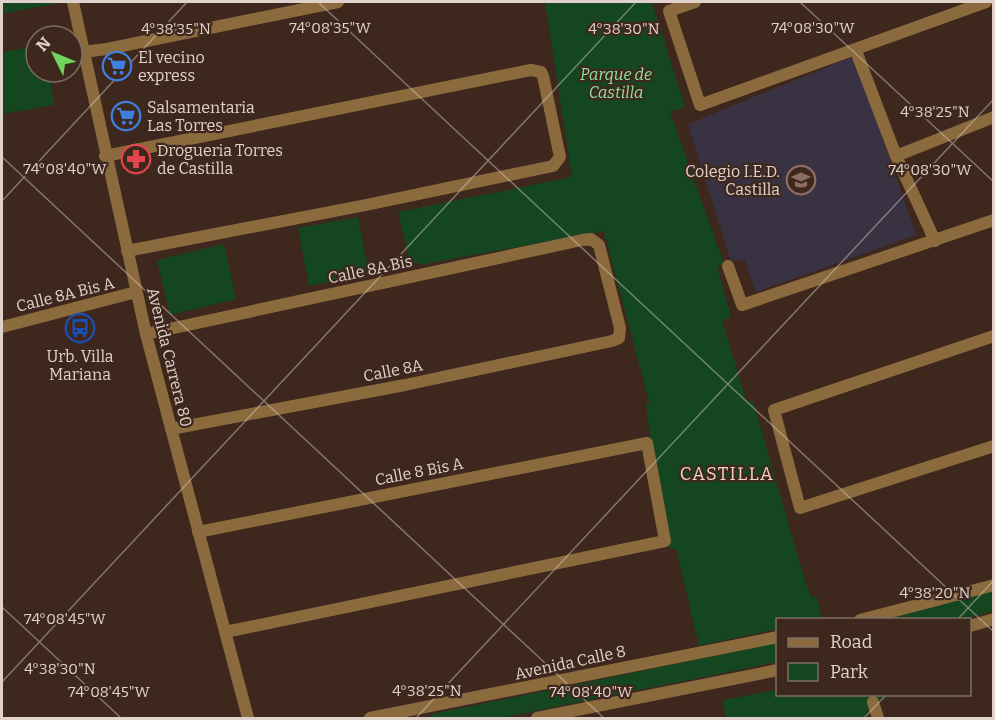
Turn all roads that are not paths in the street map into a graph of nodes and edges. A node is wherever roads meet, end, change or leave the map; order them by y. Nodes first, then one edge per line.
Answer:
1 (73, 2) edge
2 (338, 2) edge
3 (694, 2) edge
4 (986, 2) edge
5 (77, 24) edge
6 (856, 51) junction
7 (84, 52) edge
8 (84, 57) edge
9 (993, 117) edge
10 (105, 156) junction
11 (896, 156) junction
12 (993, 220) edge
13 (935, 241) junction
14 (127, 251) junction
15 (728, 266) dead end
16 (136, 292) junction
17 (2, 327) edge
18 (146, 334) junction
19 (993, 336) edge
20 (619, 338) joint
21 (171, 429) junction
22 (993, 446) edge
23 (198, 532) junction
24 (993, 585) edge
25 (868, 618) edge
26 (993, 619) edge
27 (971, 625) edge
28 (225, 632) junction
29 (776, 636) edge
30 (776, 670) edge
31 (873, 702) dead end
32 (248, 718) edge
33 (369, 718) edge
34 (537, 718) edge
35 (878, 718) edge

1 - 5 street, Avenida Carrera 80
2 - 7 street
3 - 6 street
4 - 6 street
6 - 11 street
8 - 10 street, Avenida Carrera 80
9 - 11 street
10 - 14 street, Avenida Carrera 80
10 - 14 street
11 - 13 street
12 - 13 street
13 - 15 street
14 - 16 street, Avenida Carrera 80
16 - 17 street, Calle 8A Bis A
16 - 18 street, Avenida Carrera 80
18 - 20 street, Calle 8A Bis
18 - 21 street, Avenida Carrera 80
19 - 22 street
20 - 21 street, Calle 8A
21 - 23 street, Avenida Carrera 80
23 - 28 street, Avenida Carrera 80
23 - 28 street, Calle 8 Bis A
24 - 25 street
26 - 27 street
28 - 32 street, Avenida Carrera 80
29 - 33 street, Avenida Calle 8
30 - 34 street
31 - 35 street

